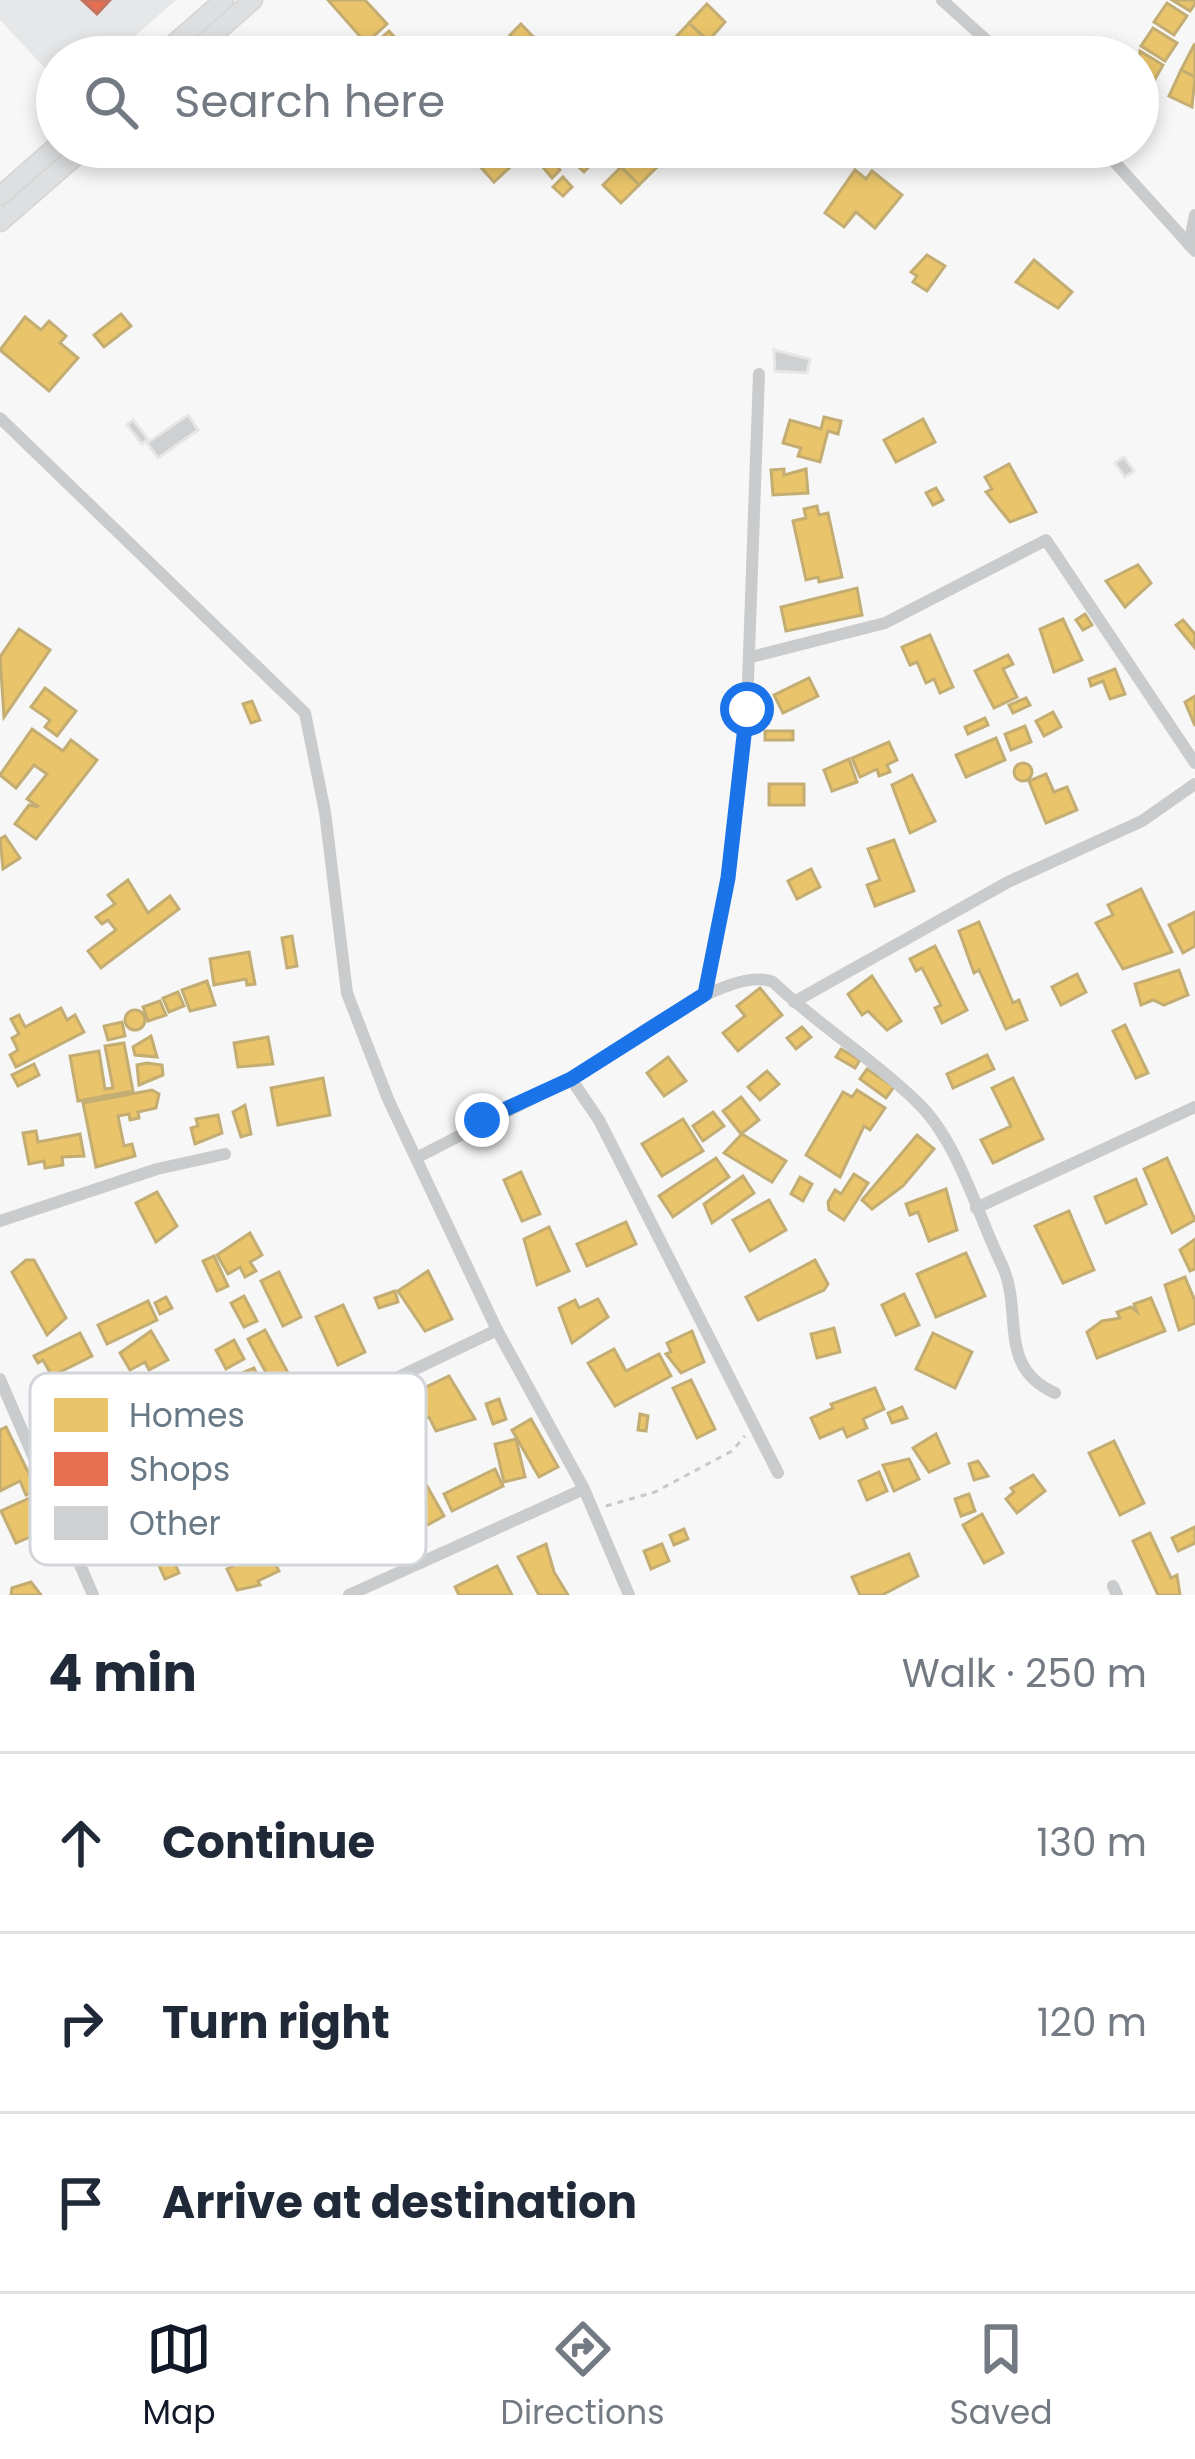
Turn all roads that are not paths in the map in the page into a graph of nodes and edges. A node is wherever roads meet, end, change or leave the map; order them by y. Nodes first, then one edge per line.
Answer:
1 (224, 0) edge
2 (253, 0) edge
3 (942, 0) edge
4 (183, 36) edge
5 (212, 36) edge
6 (982, 36) edge
7 (36, 164) edge
8 (62, 168) edge
9 (1120, 168) edge
10 (0, 196) edge
11 (1195, 215) edge
12 (0, 222) edge
13 (1192, 248) edge
14 (759, 374) dead end
15 (0, 418) edge
16 (751, 658) junction
17 (1195, 763) edge
18 (1195, 784) edge
19 (705, 994) junction
20 (794, 1002) junction
21 (571, 1079) junction
22 (1195, 1107) edge
23 (225, 1154) dead end
24 (418, 1157) junction
25 (976, 1208) junction
26 (0, 1221) edge
27 (497, 1330) junction
28 (406, 1373) edge
29 (0, 1379) edge
30 (1055, 1393) dead end
31 (5, 1411) edge
32 (30, 1463) edge
33 (778, 1473) dead end
34 (584, 1489) junction
35 (426, 1560) edge
36 (79, 1565) edge
37 (416, 1565) edge
38 (93, 1595) edge
39 (349, 1595) edge
40 (628, 1595) edge

1 - 4 street
2 - 5 street
3 - 6 street
7 - 10 street
8 - 12 street
9 - 13 street
11 - 13 street
14 - 16 street
15 - 24 street
16 - 17 street
16 - 19 street
18 - 20 street
19 - 20 street
19 - 21 street
20 - 25 street
21 - 24 street
21 - 33 street
22 - 25 street
23 - 26 street
24 - 27 street
25 - 30 street
27 - 28 street
27 - 34 street
29 - 31 street
31 - 32 street
34 - 35 street
34 - 40 street
36 - 38 street
37 - 39 street

